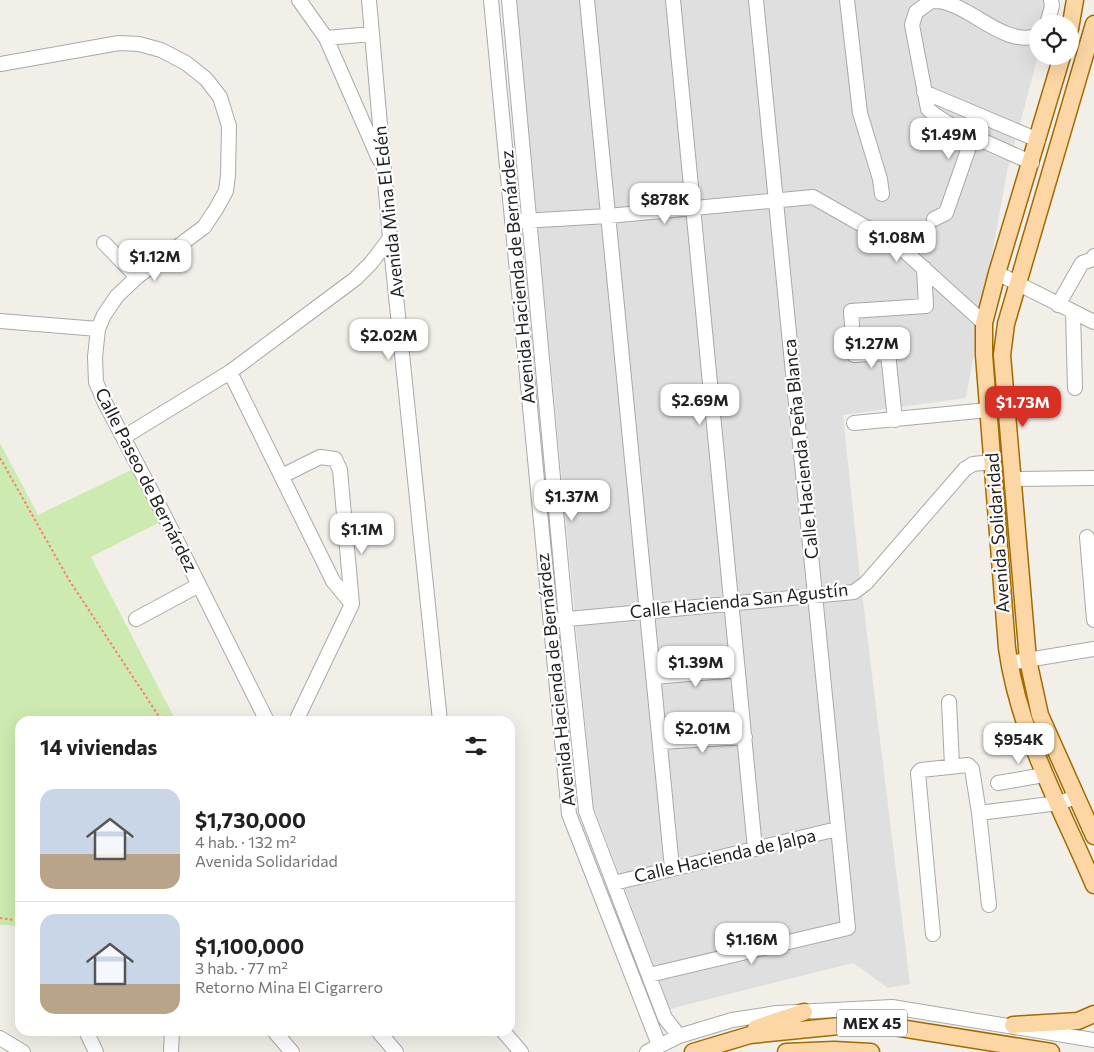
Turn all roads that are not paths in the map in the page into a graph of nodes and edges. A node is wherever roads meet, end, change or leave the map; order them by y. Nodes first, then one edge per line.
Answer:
1 (299, 0) edge
2 (369, 0) edge
3 (491, 0) edge
4 (509, 0) edge
5 (587, 0) edge
6 (673, 0) edge
7 (756, 0) edge
8 (847, 0) edge
9 (1051, 0) edge
10 (1075, 0) edge
11 (1050, 15) edge
12 (1072, 15) edge
13 (1094, 31) edge
14 (372, 34) junction
15 (326, 38) junction
16 (1029, 39) edge
17 (0, 64) edge
18 (1059, 65) edge
19 (924, 92) junction
20 (980, 117) junction
21 (973, 135) junction
22 (1038, 140) junction
23 (1032, 163) junction
24 (384, 171) junction
25 (882, 194) dead end
26 (775, 200) junction
27 (693, 208) junction
28 (608, 216) junction
29 (934, 218) dead end
30 (530, 221) junction
31 (514, 222) junction
32 (390, 238) junction
33 (104, 242) dead end
34 (1094, 256) edge
35 (924, 268) junction
36 (997, 273) junction
37 (136, 277) junction
38 (1017, 285) junction
39 (1058, 305) junction
40 (1074, 312) junction
41 (0, 321) edge
42 (1094, 322) edge
43 (984, 323) junction
44 (98, 329) junction
45 (230, 372) junction
46 (1076, 388) dead end
47 (988, 410) junction
48 (895, 420) junction
49 (854, 423) dead end
50 (124, 437) junction
51 (994, 462) junction
52 (282, 476) junction
53 (1094, 478) edge
54 (1012, 479) junction
55 (1087, 537) dead end
56 (199, 585) junction
57 (816, 596) junction
58 (731, 603) junction
59 (352, 604) junction
60 (647, 610) junction
61 (136, 619) dead end
62 (566, 619) junction
63 (1094, 620) edge
64 (550, 621) junction
65 (1094, 649) edge
66 (1028, 660) junction
67 (1009, 663) junction
68 (738, 670) junction
69 (653, 677) junction
70 (949, 702) dead end
71 (263, 716) edge
72 (298, 716) edge
73 (439, 716) edge
74 (745, 737) junction
75 (660, 742) junction
76 (952, 765) junction
77 (1044, 775) junction
78 (998, 783) dead end
79 (1076, 797) junction
80 (1059, 804) junction
81 (1089, 811) edge
82 (980, 813) junction
83 (837, 829) junction
84 (1094, 836) edge
85 (755, 849) junction
86 (672, 868) junction
87 (614, 883) junction
88 (1094, 885) edge
89 (989, 905) dead end
90 (933, 934) dead end
91 (649, 974) junction
92 (804, 1012) junction
93 (1094, 1014) edge
94 (1013, 1025) junction
95 (88, 1036) edge
96 (172, 1036) edge
97 (278, 1036) edge
98 (382, 1036) edge
99 (507, 1036) edge
100 (678, 1036) junction
101 (0, 1038) edge
102 (1094, 1040) edge
103 (726, 1041) junction
104 (653, 1049) edge
105 (23, 1052) edge
106 (96, 1052) edge
107 (171, 1052) edge
108 (292, 1052) edge
109 (396, 1052) edge
110 (521, 1052) edge
111 (693, 1052) edge
112 (786, 1052) edge
113 (871, 1052) edge
114 (1051, 1052) edge

1 - 15 street
2 - 14 street, Avenida Mina El Edén
3 - 31 street, Avenida Hacienda de Bernárdez
4 - 30 street, Avenida Hacienda de Bernárdez
5 - 28 street
6 - 27 street
7 - 26 street, Calle Hacienda Peña Blanca
8 - 25 street
9 - 11 street
10 - 12 main road
13 - 38 main road, Avenida Solidaridad
14 - 15 street
14 - 24 street, Avenida Mina El Edén
15 - 24 street
16 - 19 street
17 - 37 street, Calle Paseo de Bernárdez
18 - 22 main road, Avenida Solidaridad
19 - 20 street
19 - 21 street
20 - 21 street
20 - 22 street
21 - 23 street
21 - 29 street
22 - 23 main road, Avenida Solidaridad
23 - 36 main road, Avenida Solidaridad
24 - 32 street, Avenida Mina El Edén
26 - 27 street
26 - 35 street
26 - 57 street, Calle Hacienda Peña Blanca
27 - 28 street
27 - 58 street
28 - 30 street
28 - 60 street
30 - 31 street
30 - 62 street, Avenida Hacienda de Bernárdez
31 - 64 street, Avenida Hacienda de Bernárdez
32 - 45 street
32 - 73 street, Avenida Mina El Edén
33 - 37 street
34 - 39 street
35 - 43 street
35 - 48 street
36 - 38 street
36 - 43 main road, Avenida Solidaridad
37 - 44 street, Calle Paseo de Bernárdez
38 - 39 street
38 - 54 main road, Avenida Solidaridad
39 - 40 street
40 - 42 street
40 - 46 street
41 - 44 street
43 - 47 main road, Avenida Solidaridad
44 - 50 street, Calle Paseo de Bernárdez
45 - 50 street
45 - 52 street
47 - 48 street
47 - 51 main road, Avenida Solidaridad
48 - 49 street
50 - 56 street, Calle Paseo de Bernárdez
51 - 57 street, Calle Hacienda San Agustín
51 - 67 main road, Avenida Solidaridad
52 - 59 street
52 - 59 street
53 - 54 street
54 - 66 main road, Avenida Solidaridad
55 - 63 street
56 - 61 street
56 - 71 street, Calle Paseo de Bernárdez
57 - 58 street, Calle Hacienda San Agustín
57 - 83 street, Calle Hacienda Peña Blanca
58 - 60 street, Calle Hacienda San Agustín
58 - 68 street
59 - 72 street
60 - 62 street, Calle Hacienda San Agustín
60 - 69 street
62 - 64 street, Calle Hacienda San Agustín
62 - 87 street, Avenida Hacienda de Bernárdez
64 - 104 street, Avenida Hacienda de Bernárdez
65 - 66 street
66 - 67 street
66 - 79 main road, Avenida Solidaridad
67 - 77 main road, Avenida Solidaridad
68 - 69 street
68 - 74 street
69 - 75 street
70 - 76 street
74 - 75 street
74 - 85 street
75 - 86 street
76 - 82 street
76 - 90 street
77 - 78 street
77 - 80 main road, Avenida Solidaridad
79 - 80 street
79 - 81 main road, Avenida Solidaridad
80 - 82 street
80 - 88 main road, Avenida Solidaridad
81 - 84 main road, Avenida Solidaridad
82 - 89 street
83 - 85 street, Calle Hacienda de Jalpa
83 - 91 street, Calle Hacienda Peña Blanca
85 - 86 street, Calle Hacienda de Jalpa
86 - 87 street, Calle Hacienda de Jalpa
87 - 91 street, Avenida Hacienda de Bernárdez
91 - 100 street, Avenida Hacienda de Bernárdez
92 - 94 street
92 - 100 street
92 - 103 main road
93 - 94 main road
94 - 102 street
95 - 106 street
96 - 107 street
97 - 108 street
98 - 109 street
99 - 110 street
100 - 104 street
101 - 105 street
103 - 111 main road, MEX 45
103 - 114 main road, MEX 45
112 - 113 main road, MEX 45

